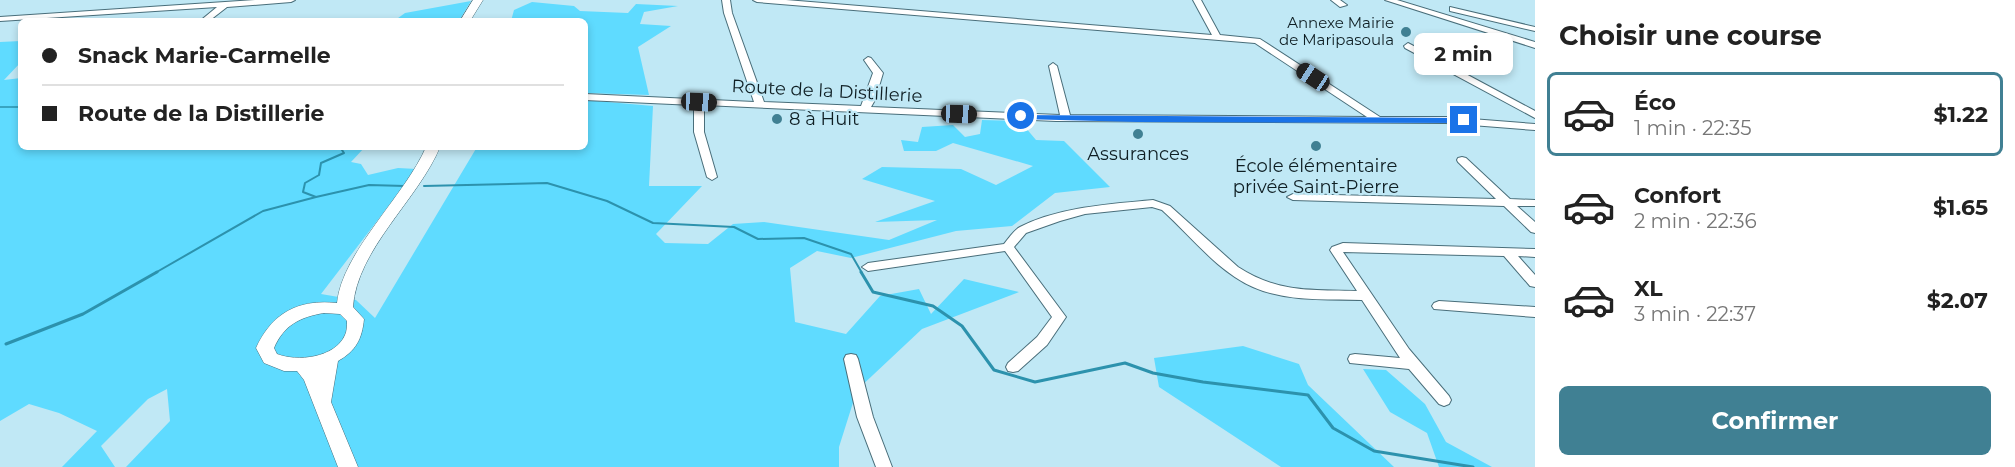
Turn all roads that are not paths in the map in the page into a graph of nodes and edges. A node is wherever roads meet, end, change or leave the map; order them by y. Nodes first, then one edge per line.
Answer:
1 (291, 0) edge
2 (478, 0) edge
3 (726, 0) edge
4 (757, 0) edge
5 (1197, 0) edge
6 (1389, 0) edge
7 (1463, 0) edge
8 (229, 2) edge
9 (1452, 9) junction
10 (1440, 17) junction
11 (25, 18) edge
12 (208, 18) edge
13 (467, 18) edge
14 (18, 19) edge
15 (0, 20) edge
16 (1535, 29) edge
17 (1217, 37) junction
18 (1535, 45) edge
19 (1408, 46) dead end
20 (868, 60) dead end
21 (1053, 66) dead end
22 (588, 97) edge
23 (699, 102) junction
24 (760, 105) junction
25 (864, 110) junction
26 (1535, 115) edge
27 (1066, 118) junction
28 (1377, 119) junction
29 (1535, 127) edge
30 (432, 150) edge
31 (1462, 160) dead end
32 (712, 177) dead end
33 (1293, 197) dead end
34 (1507, 202) junction
35 (1535, 203) edge
36 (1535, 229) edge
37 (1008, 247) junction
38 (1506, 252) junction
39 (1535, 253) edge
40 (868, 267) dead end
41 (352, 274) junction
42 (1535, 283) edge
43 (1367, 296) junction
44 (1439, 306) dead end
45 (312, 308) junction
46 (345, 309) junction
47 (1535, 312) edge
48 (330, 357) junction
49 (851, 359) dead end
50 (1355, 359) dead end
51 (1413, 364) junction
52 (303, 366) junction
53 (1013, 367) dead end
54 (1444, 400) dead end
55 (323, 403) junction
56 (348, 467) edge
57 (884, 467) edge

1 - 8 street
2 - 13 main road
3 - 24 street
4 - 17 street
5 - 17 street
6 - 10 street
7 - 9 street
8 - 11 street
8 - 12 street
9 - 10 street
9 - 16 street
10 - 18 street
14 - 15 street
17 - 28 street
19 - 26 street
20 - 25 street
21 - 27 street
22 - 23 street, Route de la Distillerie
23 - 24 street, Route de la Distillerie
23 - 32 street
24 - 25 street, Route de la Distillerie
25 - 27 street, Route de la Distillerie
27 - 28 street, Route de la Distillerie
28 - 29 street, Route de la Distillerie
30 - 41 main road
31 - 34 street
33 - 34 street
34 - 35 street
34 - 36 street
37 - 40 street
37 - 43 street
37 - 53 street
38 - 39 street
38 - 42 street
38 - 43 street
41 - 45 main road
41 - 46 main road
43 - 51 street
44 - 47 street
45 - 46 main road
45 - 52 main road
46 - 48 main road
48 - 52 main road
48 - 55 main road
49 - 57 street
50 - 51 street
51 - 54 street
52 - 55 main road
55 - 56 main road

